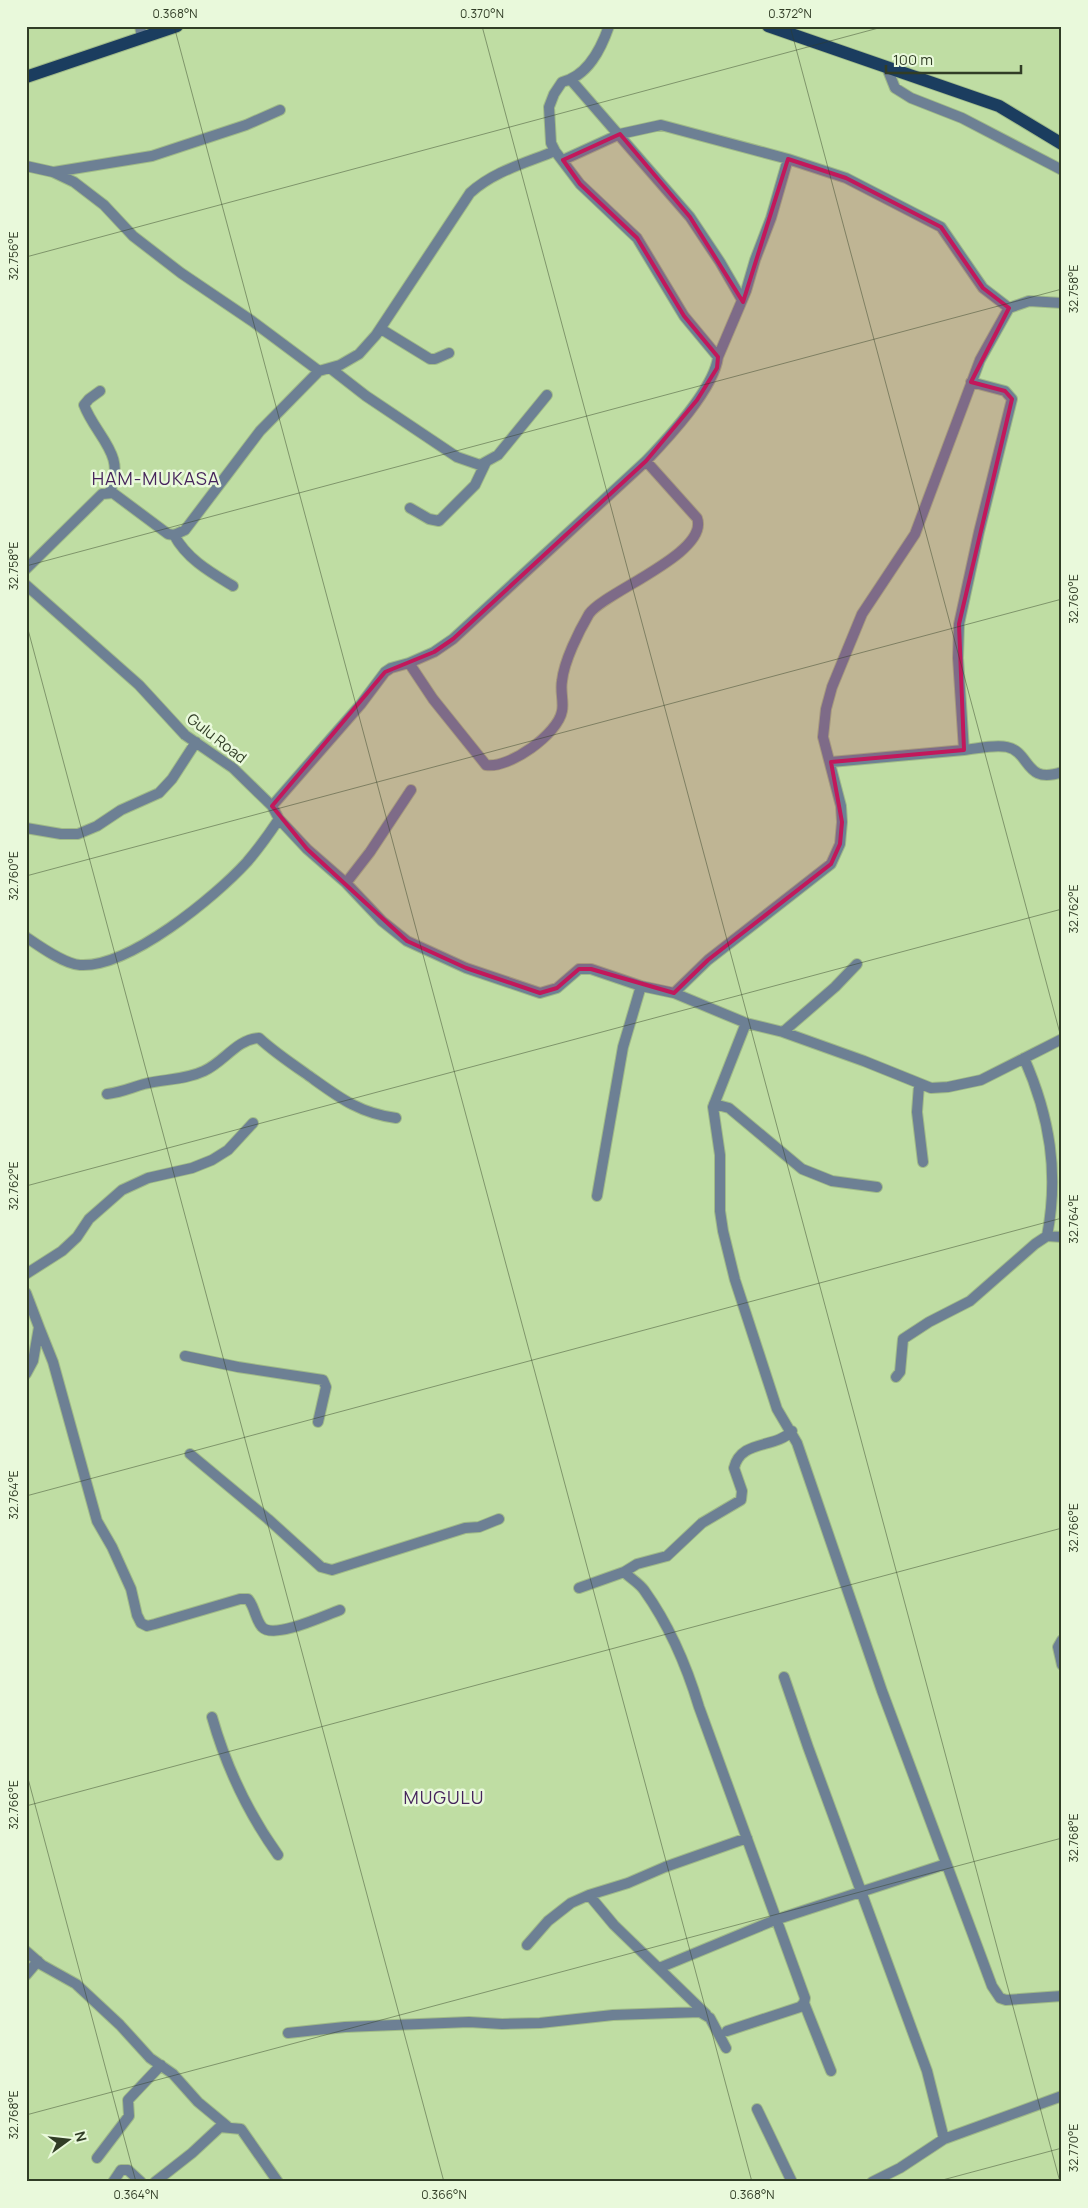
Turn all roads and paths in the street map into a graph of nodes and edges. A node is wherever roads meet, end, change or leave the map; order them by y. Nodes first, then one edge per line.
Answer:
1 (177, 26) edge
2 (609, 26) edge
3 (768, 26) edge
4 (786, 29) edge
5 (141, 32) edge
6 (887, 68) junction
7 (26, 77) edge
8 (571, 80) junction
9 (280, 110) dead end
10 (620, 134) junction
11 (1062, 144) edge
12 (555, 151) junction
13 (788, 159) junction
14 (563, 160) junction
15 (26, 166) edge
16 (1062, 170) edge
17 (53, 172) junction
18 (742, 300) junction
19 (1062, 303) edge
20 (1008, 308) junction
21 (381, 329) junction
22 (449, 353) dead end
23 (718, 357) junction
24 (325, 370) junction
25 (971, 382) junction
26 (100, 391) dead end
27 (547, 395) dead end
28 (646, 461) junction
29 (486, 462) junction
30 (109, 492) junction
31 (410, 508) dead end
32 (174, 535) junction
33 (26, 569) edge
34 (26, 585) edge
35 (233, 586) dead end
36 (409, 663) junction
37 (196, 742) junction
38 (964, 750) junction
39 (831, 762) junction
40 (1062, 772) edge
41 (411, 790) dead end
42 (272, 806) junction
43 (279, 819) junction
44 (26, 828) edge
45 (346, 883) junction
46 (26, 937) edge
47 (857, 964) dead end
48 (641, 986) junction
49 (674, 993) junction
50 (746, 1023) junction
51 (783, 1032) junction
52 (1062, 1039) edge
53 (1024, 1058) junction
54 (919, 1085) junction
55 (107, 1094) dead end
56 (714, 1104) junction
57 (396, 1118) dead end
58 (253, 1123) dead end
59 (922, 1162) dead end
60 (877, 1187) dead end
61 (597, 1196) dead end
62 (1048, 1236) junction
63 (1062, 1237) edge
64 (26, 1274) edge
65 (26, 1293) edge
66 (39, 1327) junction
67 (185, 1356) dead end
68 (26, 1374) edge
69 (896, 1377) dead end
70 (318, 1422) dead end
71 (792, 1431) junction
72 (190, 1454) dead end
73 (499, 1519) dead end
74 (624, 1572) junction
75 (579, 1588) dead end
76 (340, 1610) dead end
77 (1062, 1640) edge
78 (1062, 1665) edge
79 (784, 1677) dead end
80 (212, 1717) dead end
81 (747, 1838) junction
82 (278, 1855) dead end
83 (946, 1864) junction
84 (861, 1892) junction
85 (589, 1895) junction
86 (775, 1920) junction
87 (527, 1945) dead end
88 (26, 1951) edge
89 (38, 1961) junction
90 (659, 1968) junction
91 (26, 1975) edge
92 (1062, 1996) edge
93 (804, 2003) junction
94 (710, 2018) junction
95 (726, 2031) dead end
96 (288, 2033) dead end
97 (726, 2048) dead end
98 (161, 2064) junction
99 (832, 2071) dead end
100 (1062, 2096) edge
101 (757, 2109) dead end
102 (227, 2126) junction
103 (944, 2140) junction
104 (97, 2158) dead end
105 (113, 2182) edge
106 (141, 2182) edge
107 (155, 2182) edge
108 (278, 2182) edge
109 (792, 2182) edge
110 (872, 2182) edge

1 - 5 main road
2 - 8 street
3 - 4 main road
4 - 6 main road
5 - 7 main road
6 - 11 main road
6 - 16 street
8 - 10 street
8 - 12 street
9 - 17 street
10 - 13 street
10 - 14 street
10 - 18 street
12 - 14 street
12 - 21 street
13 - 18 street
13 - 20 street
14 - 23 street
15 - 17 street
17 - 24 street
18 - 23 street
19 - 20 street
20 - 25 street
21 - 22 street
21 - 24 street
23 - 28 street
24 - 29 street
24 - 32 street
25 - 38 street
25 - 39 street
26 - 30 street
27 - 29 street
28 - 36 street
28 - 36 street
29 - 31 street
30 - 32 street
30 - 33 street
32 - 35 street
34 - 37 street, Gulu Road
36 - 42 street
37 - 42 street, Gulu Road
37 - 44 street
38 - 39 street
38 - 40 street
39 - 49 street
41 - 45 street
42 - 43 street, Gulu Road
43 - 45 street, Gulu Road
43 - 46 street
45 - 48 street, Gulu Road
47 - 51 street
48 - 49 street
48 - 61 street
49 - 50 street
50 - 51 street
50 - 56 street
51 - 54 street
52 - 53 street
53 - 54 street
53 - 62 street
54 - 59 street
55 - 57 street
56 - 60 street
56 - 71 street
58 - 64 street
62 - 63 street
62 - 69 street
65 - 66 street
66 - 68 street
66 - 76 street
67 - 70 street
71 - 74 street
71 - 83 street
72 - 73 street
74 - 75 street
74 - 81 street
77 - 78 street
79 - 84 street
80 - 82 street
81 - 85 street
81 - 86 street
83 - 84 street
83 - 92 street
84 - 86 street
84 - 103 street
85 - 87 street
85 - 90 street
86 - 90 street
86 - 93 street
88 - 89 street
89 - 91 street
89 - 98 street
90 - 94 street
93 - 95 street
93 - 99 street
94 - 96 street
94 - 97 street
98 - 102 street
98 - 104 street
100 - 103 street
101 - 109 street
102 - 107 street
102 - 108 street
103 - 110 street
105 - 106 street

